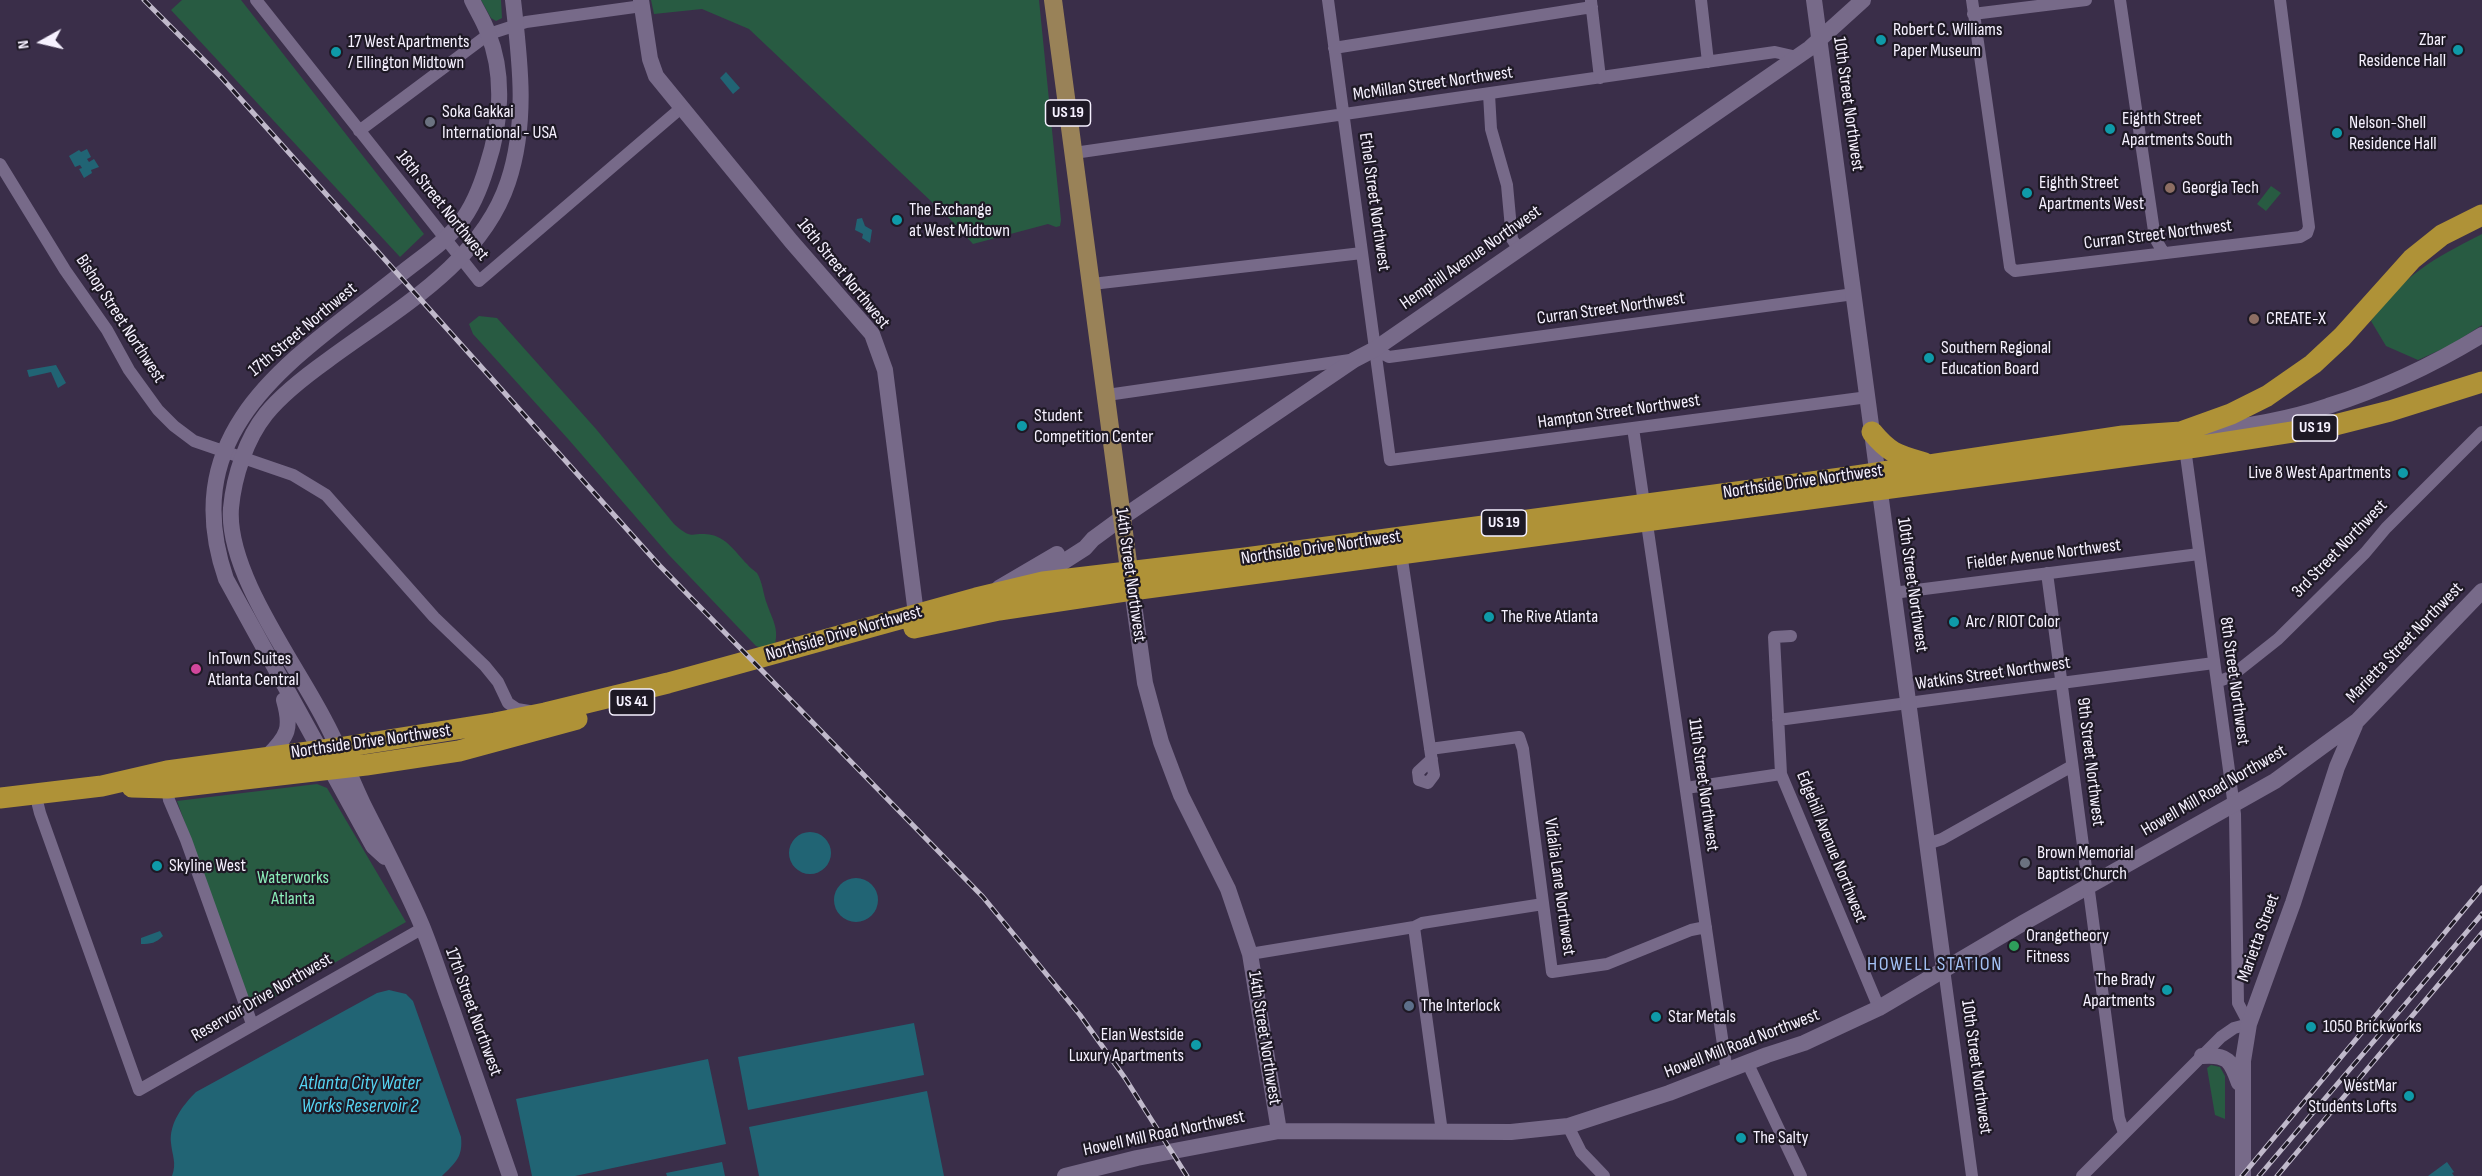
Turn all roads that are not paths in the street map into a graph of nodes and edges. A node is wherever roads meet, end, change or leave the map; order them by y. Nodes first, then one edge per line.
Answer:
1 (256, 0) edge
2 (472, 0) edge
3 (513, 0) edge
4 (1053, 0) edge
5 (1328, 0) edge
6 (1701, 0) edge
7 (1814, 0) edge
8 (1863, 0) edge
9 (1972, 0) edge
10 (2086, 0) edge
11 (2120, 0) edge
12 (2280, 0) edge
13 (642, 3) edge
14 (1591, 4) edge
15 (1973, 14) junction
16 (516, 25) junction
17 (489, 34) junction
18 (1819, 41) junction
19 (1334, 48) junction
20 (1797, 57) junction
21 (1708, 62) junction
22 (1600, 78) junction
23 (1489, 94) junction
24 (681, 108) junction
25 (1343, 115) junction
26 (359, 131) junction
27 (1074, 153) junction
28 (0, 164) edge
29 (2482, 215) edge
30 (1518, 248) junction
31 (2163, 252) junction
32 (1362, 253) junction
33 (1092, 284) junction
34 (1854, 294) junction
35 (2482, 335) edge
36 (1375, 349) junction
37 (1354, 360) junction
38 (2482, 382) edge
39 (1107, 395) junction
40 (1868, 397) junction
41 (1633, 428) junction
42 (1872, 432) junction
43 (2482, 432) edge
44 (2188, 443) junction
45 (1388, 445) joint
46 (222, 452) junction
47 (243, 459) junction
48 (1928, 464) junction
49 (1878, 480) junction
50 (1645, 512) junction
51 (1123, 517) junction
52 (1492, 525) junction
53 (1093, 539) junction
54 (1401, 552) junction
55 (2199, 554) junction
56 (2047, 573) junction
57 (1131, 580) junction
58 (1027, 586) junction
59 (2482, 591) edge
60 (1893, 593) junction
61 (992, 603) junction
62 (916, 614) junction
63 (1791, 636) dead end
64 (2214, 663) junction
65 (277, 673) junction
66 (498, 682) junction
67 (2061, 682) junction
68 (2217, 682) junction
69 (1908, 704) junction
70 (545, 713) junction
71 (1778, 720) junction
72 (2357, 721) junction
73 (495, 723) junction
74 (328, 749) junction
75 (268, 756) junction
76 (375, 764) junction
77 (2072, 766) junction
78 (337, 768) junction
79 (1781, 774) junction
80 (102, 786) junction
81 (167, 788) junction
82 (1686, 788) junction
83 (35, 794) junction
84 (0, 798) edge
85 (2234, 805) junction
86 (364, 808) junction
87 (1927, 844) junction
88 (393, 863) junction
89 (2088, 886) junction
90 (1543, 904) junction
91 (1414, 927) junction
92 (1706, 927) junction
93 (423, 928) junction
94 (1250, 954) junction
95 (1944, 969) junction
96 (1879, 1008) junction
97 (252, 1024) junction
98 (2249, 1024) junction
99 (2202, 1056) junction
100 (1748, 1064) junction
101 (1727, 1072) junction
102 (2242, 1089) junction
103 (1568, 1126) junction
104 (1279, 1131) junction
105 (1442, 1132) junction
106 (2124, 1133) junction
107 (510, 1176) edge
108 (1065, 1176) edge
109 (1604, 1176) edge
110 (1801, 1176) edge
111 (1972, 1176) edge
112 (2082, 1176) edge
113 (2243, 1176) edge

1 - 26 street, 18th Street Northwest
2 - 17 main road, 17th Street Northwest
3 - 16 main road, 17th Street Northwest
4 - 27 main road, 14th Street Northwest / US 19
5 - 19 street, Ethel Street Northwest
6 - 21 street
7 - 18 main road, 10th Street Northwest
8 - 18 main road, Hemphill Avenue Northwest
9 - 15 street
10 - 15 street
11 - 31 street
12 - 31 street, Curran Street Northwest
13 - 16 street
13 - 24 main road, 16th Street Northwest
14 - 19 street
14 - 22 street
15 - 31 street, Curran Street Northwest
16 - 17 street
16 - 47 main road, 17th Street Northwest
17 - 26 street
17 - 46 main road, 17th Street Northwest
18 - 20 main road, Hemphill Avenue Northwest
18 - 34 main road, 10th Street Northwest
19 - 25 street, Ethel Street Northwest
20 - 21 street, McMillan Street Northwest
20 - 30 main road, Hemphill Avenue Northwest
21 - 22 street, McMillan Street Northwest
22 - 23 street, McMillan Street Northwest
23 - 25 street, McMillan Street Northwest
23 - 30 street
24 - 26 street, 18th Street Northwest
24 - 62 main road, 16th Street Northwest
25 - 27 street, McMillan Street Northwest
25 - 32 street, Ethel Street Northwest
27 - 33 main road, 14th Street Northwest / US 19
28 - 46 street, Bishop Street Northwest
29 - 44 highway, Northside Drive Northwest / US 19
30 - 36 main road, Hemphill Avenue Northwest
32 - 33 street
32 - 36 street, Ethel Street Northwest
33 - 39 main road, 14th Street Northwest / US 19
34 - 36 street, Curran Street Northwest
34 - 40 main road, 10th Street Northwest
35 - 44 main road
36 - 37 main road, Hemphill Avenue Northwest
36 - 45 street, Ethel Street Northwest
37 - 39 street
37 - 51 main road, Hemphill Avenue Northwest
38 - 44 highway, Northside Drive Northwest / US 19
39 - 51 main road, 14th Street Northwest / US 19
40 - 41 street, Hampton Street Northwest
40 - 42 main road, 10th Street Northwest
41 - 45 street, Hampton Street Northwest
41 - 50 street, 11th Street Northwest
42 - 48 highway
42 - 49 main road, 10th Street Northwest
43 - 68 street, 3rd Street Northwest
44 - 48 highway, Northside Drive Northwest / US 19
44 - 49 highway, Northside Drive Northwest / US 19
44 - 55 street, 8th Street Northwest
46 - 47 street, Bishop Street Northwest
46 - 65 main road, 17th Street Northwest
47 - 66 street, Bishop Street Northwest
47 - 74 main road, 17th Street Northwest
48 - 49 highway, Northside Drive Northwest / US 19
49 - 50 highway, Northside Drive Northwest / US 19
49 - 60 main road, 10th Street Northwest
50 - 52 highway, Northside Drive Northwest / US 19
50 - 54 highway, Northside Drive Northwest / US 19
50 - 82 street, 11th Street Northwest
51 - 53 main road, Hemphill Avenue Northwest
51 - 57 main road, 14th Street Northwest / US 19
52 - 54 highway
52 - 57 highway, Northside Drive Northwest / US 19
53 - 58 main road, Hemphill Avenue Northwest
53 - 61 main road, Hemphill Avenue Northwest
54 - 57 highway, Northside Drive Northwest / US 19
54 - 90 street, Vidalia Lane Northwest
55 - 56 street, Fielder Avenue Northwest
55 - 64 street, 8th Street Northwest
56 - 60 street, Fielder Avenue Northwest
56 - 67 street, 9th Street Northwest
57 - 58 highway, Northside Drive Northwest / US 41
57 - 61 highway, Northside Drive Northwest / US 41
57 - 94 main road, 14th Street Northwest
58 - 61 highway, Northside Drive Northwest / US 41
59 - 72 main road, Marietta Street Northwest
60 - 69 main road, 10th Street Northwest
61 - 62 highway, Northside Drive Northwest / US 41
61 - 76 highway, Northside Drive Northwest / US 41
62 - 70 highway, Northside Drive Northwest / US 41
63 - 71 street, Edgehill Avenue Northwest
64 - 67 street, Watkins Street Northwest
64 - 68 street, 8th Street Northwest
65 - 74 main road, 17th Street Northwest
65 - 75 main road
66 - 70 street, Bishop Street Northwest
66 - 73 street
67 - 69 street, Watkins Street Northwest
67 - 77 street, 9th Street Northwest
68 - 85 street, 8th Street Northwest
69 - 71 street, Watkins Street Northwest
69 - 87 main road, 10th Street Northwest
70 - 73 highway, Northside Drive Northwest / US 41
71 - 79 street, Edgehill Avenue Northwest
72 - 85 main road, Howell Mill Road Northwest
72 - 98 main road, Marietta Street
73 - 74 highway, Northside Drive Northwest / US 41
74 - 75 highway, Northside Drive Northwest / US 41
74 - 78 main road, 17th Street Northwest
75 - 80 highway, Northside Drive Northwest / US 41
76 - 78 highway, Northside Drive Northwest / US 41
76 - 86 main road
77 - 87 street
77 - 89 street, 9th Street Northwest
78 - 81 highway, Northside Drive Northwest / US 41
78 - 86 main road, 17th Street Northwest
78 - 88 main road, 17th Street Northwest
79 - 82 street
79 - 96 street, Edgehill Avenue Northwest
80 - 81 highway, Northside Drive Northwest / US 41
80 - 83 highway, Northside Drive Northwest / US 41
81 - 97 street
82 - 92 street, 11th Street Northwest
83 - 84 highway, Northside Drive Northwest / US 41
83 - 97 street, Reservoir Drive Northwest
85 - 89 main road, Howell Mill Road Northwest
85 - 98 street, 8th Street Northwest
86 - 88 main road, 17th Street Northwest
87 - 95 main road, 10th Street Northwest
88 - 93 main road, 17th Street Northwest
89 - 95 main road, Howell Mill Road Northwest
89 - 106 street, 9th Street Northwest
90 - 91 street
90 - 92 street, Vidalia Lane Northwest
91 - 94 street
91 - 105 street
92 - 101 street, 11th Street Northwest
93 - 97 street, Reservoir Drive Northwest
93 - 107 main road, 17th Street Northwest
94 - 104 main road, 14th Street Northwest
95 - 96 main road, Howell Mill Road Northwest
95 - 111 street, 10th Street Northwest
96 - 100 main road, Howell Mill Road Northwest
98 - 99 street
98 - 102 main road, Marietta Street
99 - 102 main road
99 - 106 street
100 - 101 main road, Howell Mill Road Northwest
100 - 110 street
101 - 103 main road, Howell Mill Road Northwest
102 - 113 main road, Marietta Street
103 - 105 main road, Howell Mill Road Northwest
103 - 109 street
104 - 105 main road, Howell Mill Road Northwest
104 - 108 main road, Howell Mill Road Northwest
106 - 112 street

